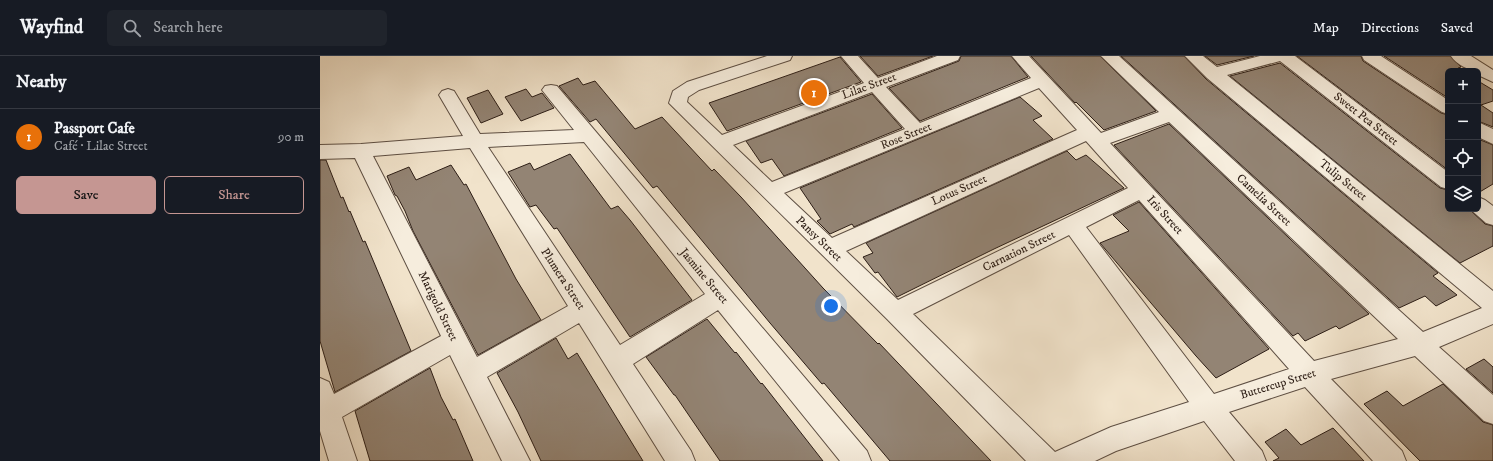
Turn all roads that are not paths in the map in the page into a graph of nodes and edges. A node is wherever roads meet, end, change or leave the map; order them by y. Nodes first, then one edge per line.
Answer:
1 (784, 56) edge
2 (849, 56) edge
3 (952, 56) edge
4 (1020, 56) edge
5 (1109, 56) edge
6 (1193, 56) edge
7 (1279, 56) edge
8 (1284, 56) edge
9 (1370, 56) edge
10 (1459, 56) edge
11 (1213, 74) junction
12 (1493, 77) edge
13 (1042, 80) junction
14 (874, 84) junction
15 (551, 90) dead end
16 (448, 95) dead end
17 (1445, 106) edge
18 (1172, 114) junction
19 (1481, 130) edge
20 (917, 132) junction
21 (588, 136) junction
22 (1093, 136) junction
23 (1493, 138) edge
24 (475, 141) junction
25 (719, 143) junction
26 (361, 151) junction
27 (320, 152) edge
28 (1445, 180) edge
29 (1142, 190) junction
30 (769, 191) junction
31 (1481, 207) edge
32 (1493, 217) edge
33 (1073, 225) junction
34 (829, 249) junction
35 (722, 296) junction
36 (1493, 304) edge
37 (583, 309) junction
38 (895, 312) junction
39 (1493, 314) edge
40 (455, 340) junction
41 (1419, 344) junction
42 (616, 361) junction
43 (471, 373) junction
44 (1309, 374) junction
45 (323, 401) edge
46 (1208, 406) junction
47 (1493, 412) edge
48 (343, 461) edge
49 (516, 461) edge
50 (681, 461) edge
51 (857, 461) edge
52 (1045, 461) edge
53 (1065, 461) edge
54 (1252, 461) edge
55 (1392, 461) edge

1 - 25 street, Pansy Street
2 - 14 street
3 - 14 street, Lilac Street
4 - 13 street, Iris Street
5 - 18 street, Camelia Street
6 - 11 street, Tulip Street
7 - 11 street
8 - 28 street, Sweet Pea Street
9 - 17 street
10 - 12 street
11 - 36 street, Tulip Street
13 - 20 street, Rose Street
13 - 22 street, Iris Street
14 - 20 street
14 - 25 street, Lilac Street
15 - 21 street, Jasmine Street
16 - 24 street, Plumera Street
18 - 22 street, Lotus Street
18 - 41 street, Camelia Street
19 - 23 street
20 - 30 street, Rose Street
21 - 24 street
21 - 35 street, Jasmine Street
22 - 29 street, Iris Street
22 - 34 street, Lotus Street
24 - 26 street
24 - 37 street, Plumera Street
25 - 30 street, Pansy Street
26 - 27 street
26 - 40 street, Marigold Street
29 - 33 street, Carnation Street
29 - 44 street, Iris Street
30 - 34 street, Pansy Street
31 - 32 street
33 - 38 street, Carnation Street
33 - 46 street
34 - 38 street, Pansy Street
35 - 42 street
35 - 51 street, Jasmine Street
37 - 42 street, Plumera Street
37 - 43 street
38 - 52 street, Pansy Street
39 - 41 street, Buttercup Street
40 - 43 street, Marigold Street
40 - 45 street
41 - 44 street, Buttercup Street
41 - 47 street, Camelia Street
42 - 50 street, Plumera Street
43 - 49 street, Marigold Street
44 - 46 street, Buttercup Street
44 - 55 street, Iris Street
45 - 48 street
46 - 53 street, Buttercup Street
46 - 54 street

